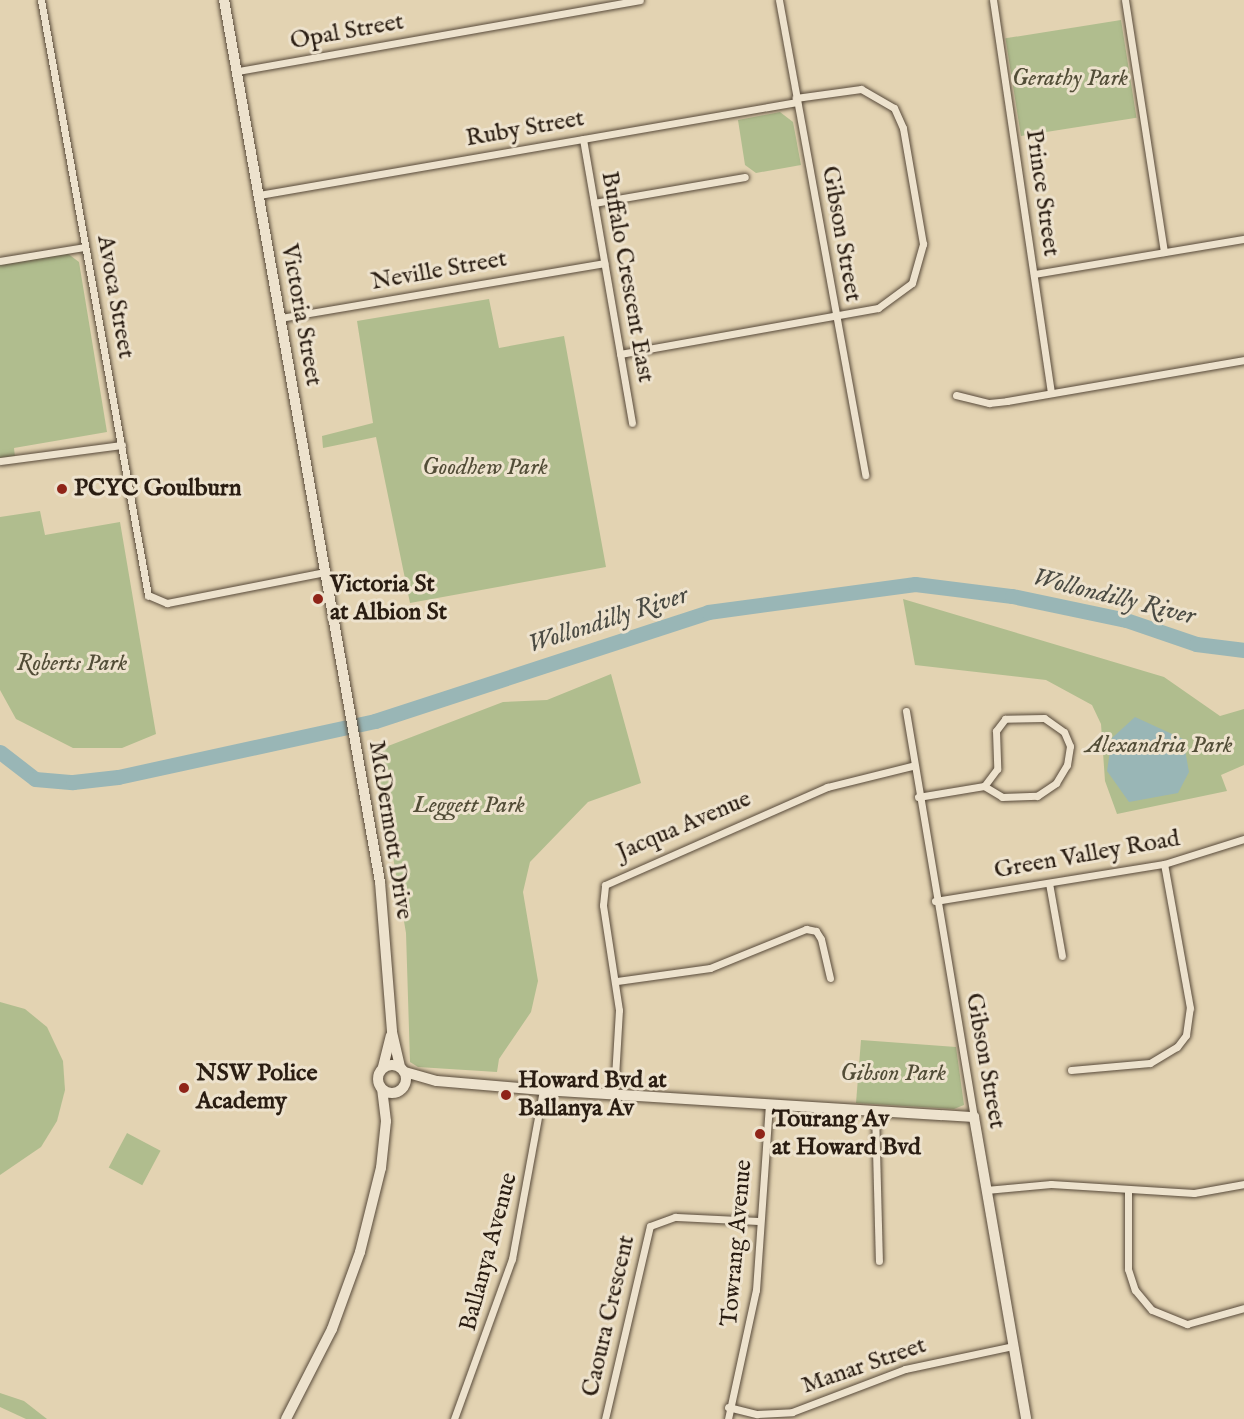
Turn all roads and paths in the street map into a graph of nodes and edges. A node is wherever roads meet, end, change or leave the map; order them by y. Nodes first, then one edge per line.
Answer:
1 (41, 0) edge
2 (224, 0) edge
3 (640, 0) edge
4 (779, 0) edge
5 (993, 0) edge
6 (1125, 0) edge
7 (238, 70) junction
8 (797, 100) junction
9 (583, 139) junction
10 (745, 177) dead end
11 (259, 195) junction
12 (594, 203) junction
13 (1244, 239) edge
14 (86, 247) junction
15 (1164, 252) junction
16 (0, 261) edge
17 (604, 263) junction
18 (1034, 274) junction
19 (835, 317) junction
20 (280, 318) junction
21 (620, 354) junction
22 (1244, 360) edge
23 (1051, 393) junction
24 (956, 395) dead end
25 (632, 423) dead end
26 (122, 445) junction
27 (0, 461) edge
28 (865, 475) dead end
29 (325, 572) junction
30 (337, 636) joint
31 (906, 711) dead end
32 (912, 766) junction
33 (984, 786) junction
34 (918, 797) junction
35 (1244, 840) edge
36 (1164, 864) junction
37 (1048, 882) junction
38 (936, 901) junction
39 (1062, 956) dead end
40 (830, 978) dead end
41 (617, 981) junction
42 (392, 1032) junction
43 (383, 1067) junction
44 (403, 1069) junction
45 (1071, 1070) dead end
46 (437, 1081) junction
47 (382, 1089) junction
48 (543, 1090) junction
49 (400, 1091) junction
50 (614, 1094) junction
51 (769, 1104) junction
52 (875, 1111) junction
53 (974, 1117) junction
54 (386, 1121) junction
55 (1244, 1184) edge
56 (986, 1190) junction
57 (1128, 1191) junction
58 (760, 1221) junction
59 (879, 1261) dead end
60 (1244, 1308) edge
61 (1013, 1346) junction
62 (728, 1407) junction
63 (286, 1419) edge
64 (454, 1419) edge
65 (605, 1419) edge
66 (728, 1419) edge
67 (1026, 1419) edge

1 - 14 street, Avoca Street
2 - 7 main road, Victoria Street
3 - 7 street, Opal Street
4 - 8 street, Gibson Street
5 - 18 street, Prince Street
6 - 15 street
7 - 11 main road, Victoria Street
8 - 9 street, Ruby Street
8 - 19 street, Gibson Street
8 - 19 street, Ruby Street
9 - 11 street, Ruby Street
9 - 12 street, Buffalo Crescent East
10 - 12 street
11 - 20 main road, Victoria Street
12 - 17 street, Buffalo Crescent East
13 - 15 street
14 - 16 street
14 - 26 street, Avoca Street
15 - 18 street
17 - 20 street, Neville Street
17 - 21 street, Buffalo Crescent East
18 - 23 street, Prince Street
19 - 21 street, Ruby Street
19 - 28 street, Gibson Street
20 - 29 main road, Victoria Street
21 - 25 street, Buffalo Crescent East
22 - 23 street
23 - 24 street
26 - 27 street
26 - 29 street, Avoca Street
29 - 30 main road, Victoria Street
30 - 42 main road, McDermott Drive
31 - 32 street, Gibson Street
32 - 34 street, Gibson Street
32 - 41 street, Jacqua Avenue
33 - 33 street
33 - 34 street
34 - 38 street, Gibson Street
35 - 36 street, Green Valley Road
36 - 37 street, Green Valley Road
36 - 45 street
37 - 38 street, Green Valley Road
37 - 39 street
38 - 53 street, Gibson Street
40 - 41 street
41 - 50 street, Jacqua Avenue
42 - 43 main road, McDermott Drive
42 - 44 main road, McDermott Drive
43 - 44 main road
43 - 47 main road, McDermott Drive
44 - 46 main road
44 - 49 main road
46 - 48 main road
46 - 49 main road
47 - 49 main road
47 - 54 main road
48 - 50 main road
48 - 64 street, Ballanya Avenue
49 - 54 main road
50 - 51 main road
51 - 52 main road
51 - 58 street, Towrang Avenue
52 - 53 main road
52 - 59 street
53 - 56 main road, Gibson Street
54 - 63 main road
55 - 57 street
56 - 57 street
56 - 61 main road, Gibson Street
57 - 60 street
58 - 62 street, Towrang Avenue
58 - 65 street, Caoura Crescent
61 - 62 street, Manar Street
61 - 67 main road, Gibson Street
62 - 66 street, Towrang Avenue

